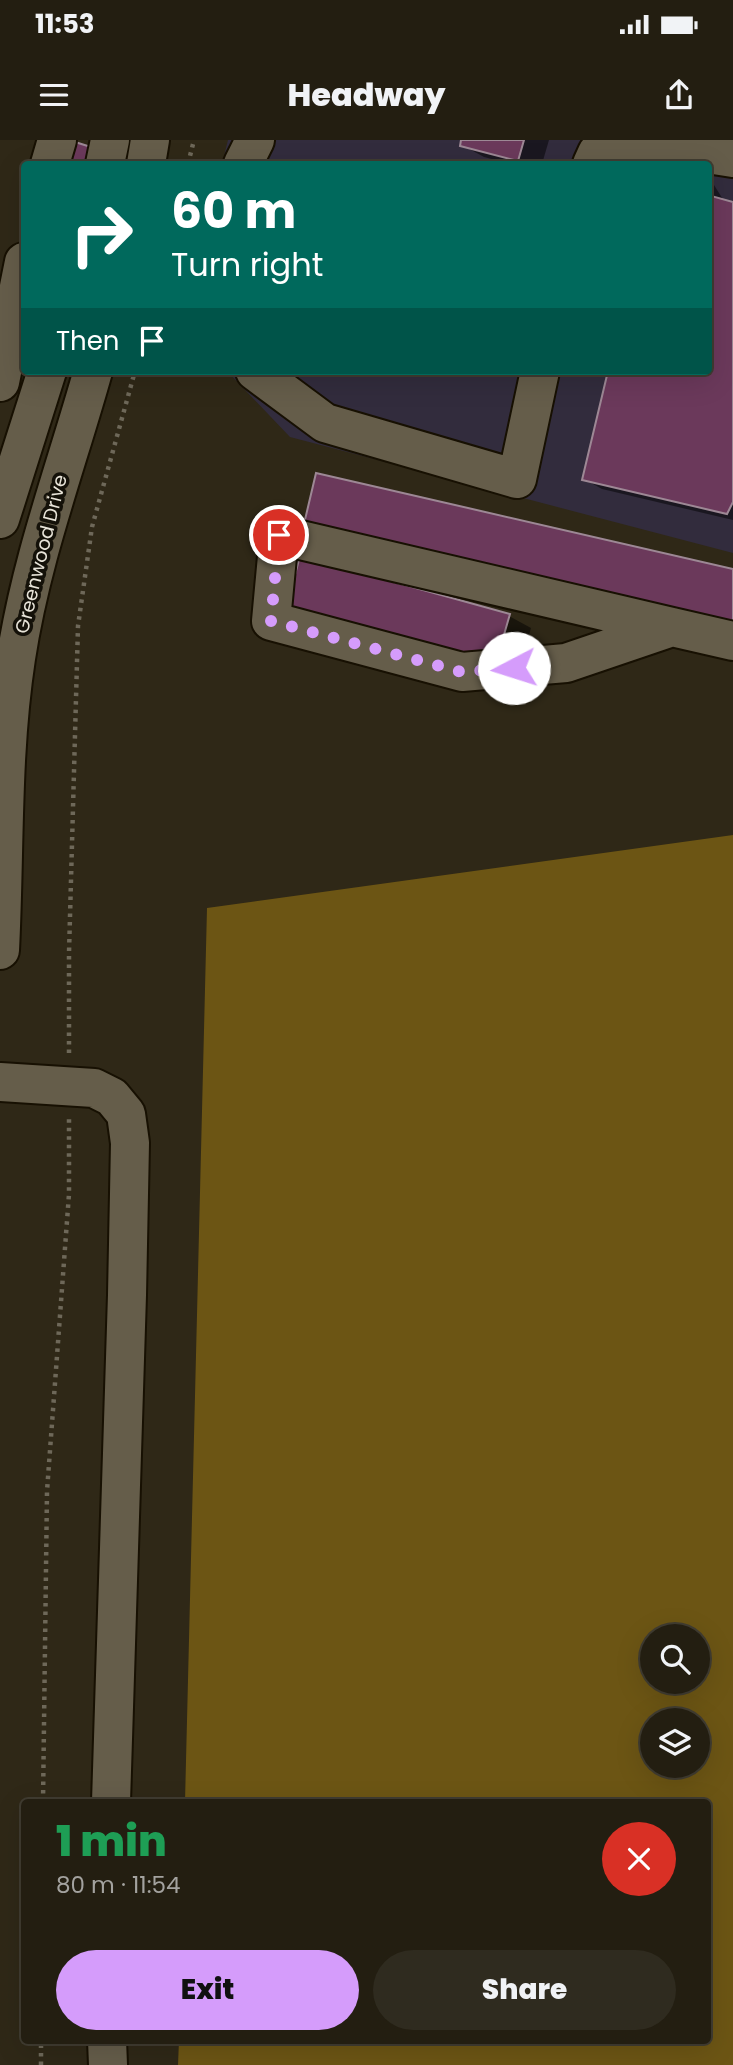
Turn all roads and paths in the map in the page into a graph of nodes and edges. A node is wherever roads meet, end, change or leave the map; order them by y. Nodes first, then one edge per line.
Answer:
1 (57, 140) edge
2 (110, 140) edge
3 (150, 140) edge
4 (194, 140) edge
5 (255, 140) edge
6 (731, 152) edge
7 (51, 161) edge
8 (106, 161) edge
9 (146, 161) edge
10 (189, 161) edge
11 (244, 161) edge
12 (593, 161) edge
13 (21, 277) edge
14 (46, 375) edge
15 (92, 375) edge
16 (260, 375) edge
17 (539, 375) edge
18 (0, 382) edge
19 (0, 519) edge
20 (672, 627) junction
21 (733, 641) edge
22 (2, 808) edge
23 (0, 950) edge
24 (0, 1082) edge
25 (111, 1799) edge
26 (41, 2044) edge
27 (107, 2044) edge
28 (40, 2065) edge
29 (108, 2065) edge

1 - 7 street
2 - 8 street
3 - 9 street
4 - 10 path
5 - 11 street
6 - 12 street
13 - 18 street
14 - 19 street
15 - 22 street, Greenwood Drive
16 - 17 street
20 - 20 street
20 - 21 street
22 - 23 street, Greenwood Drive
24 - 25 street
26 - 28 path
27 - 29 street

